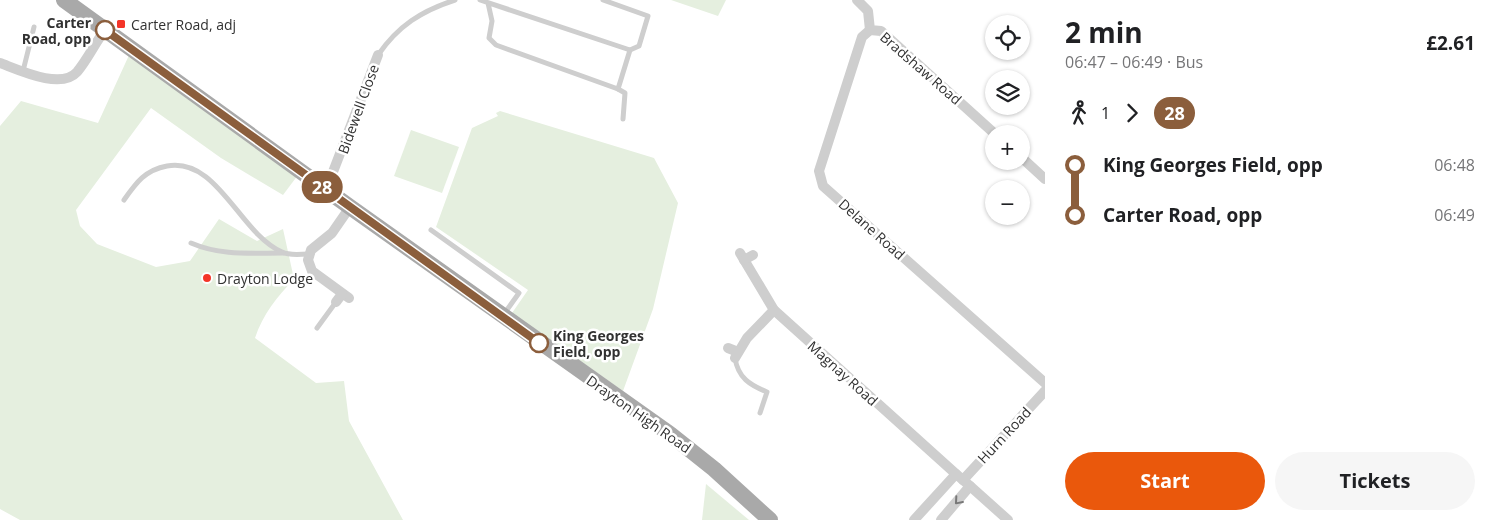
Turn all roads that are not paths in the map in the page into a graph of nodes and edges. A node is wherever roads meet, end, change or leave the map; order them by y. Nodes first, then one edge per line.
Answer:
1 (64, 0) edge
2 (455, 0) edge
3 (480, 0) edge
4 (603, 0) edge
5 (857, 0) edge
6 (488, 3) junction
7 (34, 27) dead end
8 (105, 30) junction
9 (870, 30) junction
10 (630, 50) junction
11 (378, 55) joint
12 (0, 63) edge
13 (23, 71) junction
14 (618, 89) junction
15 (623, 119) dead end
16 (985, 125) edge
17 (1030, 165) edge
18 (1045, 179) edge
19 (326, 190) junction
20 (124, 200) dead end
21 (350, 207) junction
22 (431, 230) dead end
23 (191, 243) dead end
24 (284, 253) junction
25 (309, 254) junction
26 (746, 256) dead end
27 (342, 298) joint
28 (774, 310) junction
29 (502, 316) junction
30 (317, 328) dead end
31 (734, 353) joint
32 (1045, 383) edge
33 (1045, 390) edge
34 (760, 413) dead end
35 (963, 480) junction
36 (770, 520) edge
37 (914, 520) edge
38 (941, 520) edge
39 (1008, 520) edge

1 - 8 main road, Drayton High Road
2 - 11 lane
3 - 6 lane
4 - 10 lane
5 - 9 street, Bradshaw Road
6 - 10 lane
6 - 14 lane
7 - 13 lane
8 - 13 street
8 - 19 main road, Drayton High Road
9 - 16 street, Bradshaw Road
9 - 32 street, Delane Road
10 - 14 lane
11 - 19 street, Bidewell Close
12 - 13 street
14 - 15 lane
17 - 18 street
19 - 21 main road, Drayton High Road
20 - 24 lane
21 - 25 street
21 - 29 main road, Drayton High Road
22 - 29 lane
23 - 24 lane
24 - 25 lane
25 - 27 street
26 - 28 street, Magnay Road
27 - 30 lane
28 - 31 street
28 - 35 street, Magnay Road
29 - 36 main road, Drayton High Road
31 - 34 lane
33 - 35 street, Hurn Road
35 - 37 street, Hurn Road
35 -> 38 street, Hurn Road
35 - 39 street, Magnay Road

